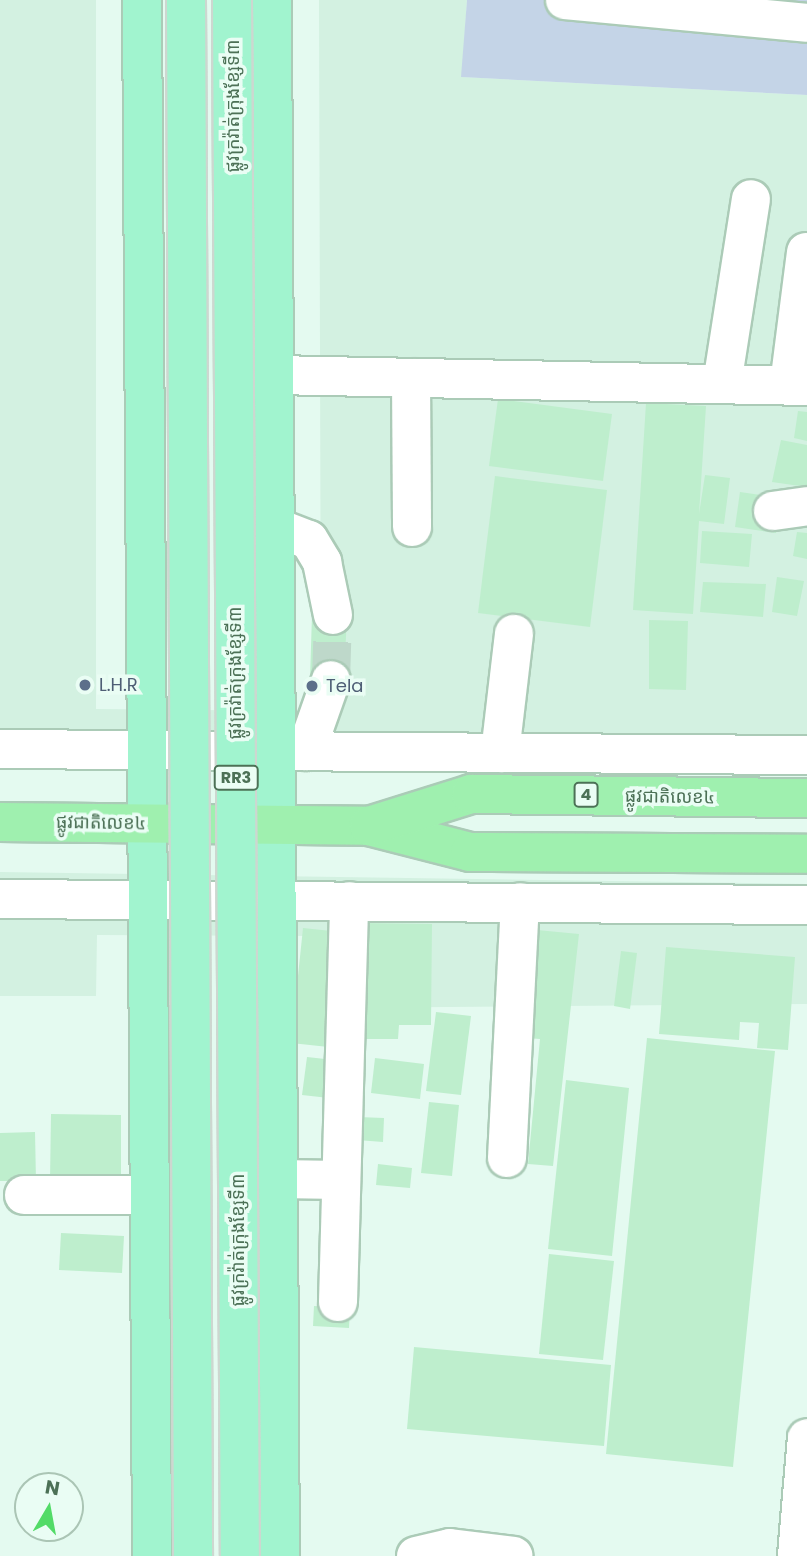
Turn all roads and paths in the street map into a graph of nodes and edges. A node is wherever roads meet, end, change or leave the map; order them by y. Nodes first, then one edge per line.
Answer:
1 (142, 0) edge
2 (186, 0) edge
3 (232, 0) edge
4 (272, 0) edge
5 (565, 0) edge
6 (788, 14) edge
7 (751, 199) dead end
8 (806, 252) edge
9 (274, 375) junction
10 (411, 378) junction
11 (722, 384) junction
12 (798, 386) edge
13 (275, 527) junction
14 (412, 527) dead end
15 (333, 615) tunnel mouth
16 (514, 634) dead end
17 (331, 680) tunnel mouth
18 (0, 749) edge
19 (146, 751) junction
20 (291, 752) junction
21 (500, 752) junction
22 (807, 755) edge
23 (807, 798) edge
24 (0, 822) edge
25 (147, 824) junction
26 (276, 825) junction
27 (369, 826) junction
28 (807, 854) edge
29 (276, 898) junction
30 (0, 899) edge
31 (148, 901) junction
32 (349, 901) junction
33 (520, 902) junction
34 (807, 905) edge
35 (507, 1158) dead end
36 (278, 1179) junction
37 (341, 1180) junction
38 (24, 1195) dead end
39 (150, 1195) junction
40 (338, 1303) dead end
41 (807, 1438) edge
42 (152, 1556) edge
43 (192, 1556) edge
44 (240, 1556) edge
45 (280, 1556) edge
46 (416, 1556) edge
47 (514, 1556) edge
48 (797, 1556) edge

1 - 19 main road
2 - 43 main road, RR3, bridge
3 - 44 main road, ផ្លូវក្រវ៉ាត់ក្រុងខ្សែទី៣ / RR3, bridge
4 - 9 main road
5 - 6 street
7 - 11 street
8 - 12 street
9 - 10 street
9 - 13 main road
10 - 11 street
10 - 14 street
11 - 12 street
13 - 15 street
13 - 20 main road
16 - 21 street
17 - 20 street
18 - 19 street
19 - 20 street
19 - 25 main road
20 - 21 street
20 - 26 main road
21 - 22 street
23 - 27 highway, ផ្លូវជាតិលេខ៤ / 4
24 - 25 highway, ផ្លូវជាតិលេខ៤ / 4
25 - 26 highway, ផ្លូវជាតិលេខ៤ / 4
25 - 31 main road
26 - 27 highway, ផ្លូវជាតិលេខ៤ / 4
26 - 29 main road
27 - 28 highway, ផ្លូវជាតិលេខ៤ / 4
29 - 31 street
29 - 32 street
29 - 36 main road
30 - 31 street
31 - 39 main road
32 - 33 street
32 - 37 street
33 - 34 street
33 - 35 street
36 - 37 street
36 - 45 main road
37 - 40 street
38 - 39 street
39 - 42 main road
41 - 48 street
46 - 47 street

